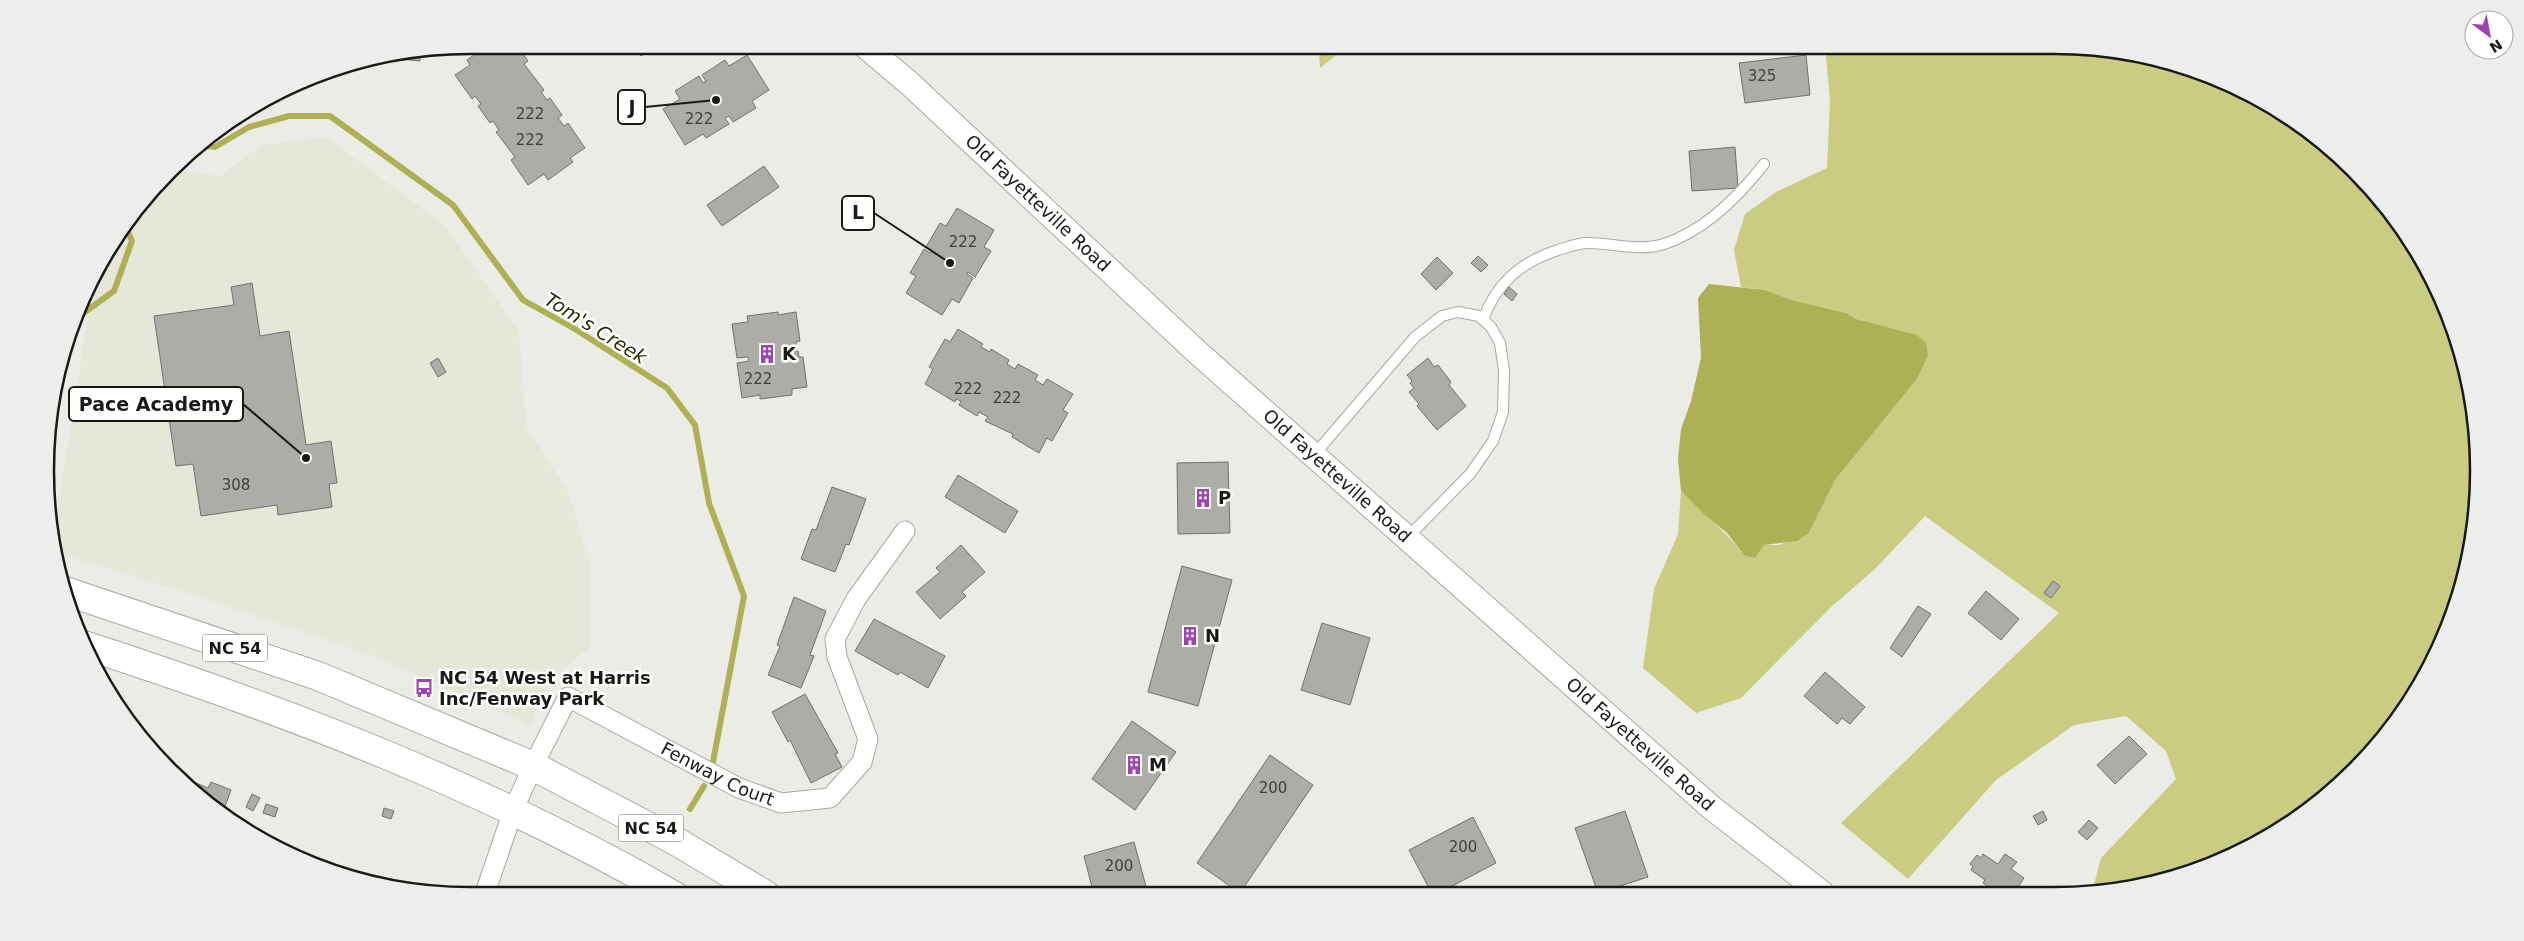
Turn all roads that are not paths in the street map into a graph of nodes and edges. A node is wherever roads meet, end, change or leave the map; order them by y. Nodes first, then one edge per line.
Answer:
1 (875, 54) edge
2 (1764, 164) dead end
3 (1483, 320) junction
4 (1314, 455) junction
5 (906, 531) dead end
6 (1407, 538) junction
7 (73, 594) edge
8 (94, 648) edge
9 (533, 766) junction
10 (513, 811) junction
11 (487, 887) edge
12 (659, 887) edge
13 (753, 887) edge
14 (1814, 887) edge

1 - 4 street, Old Fayetteville Road
2 - 3 lane
3 - 4 lane
3 - 6 lane
4 - 6 street, Old Fayetteville Road
5 - 9 street, Fenway Court
6 - 14 street, Old Fayetteville Road
7 - 9 highway, NC 54
8 - 10 highway, NC 54
9 - 10 street
9 - 13 highway, NC 54
10 - 11 street
10 - 12 highway, NC 54

